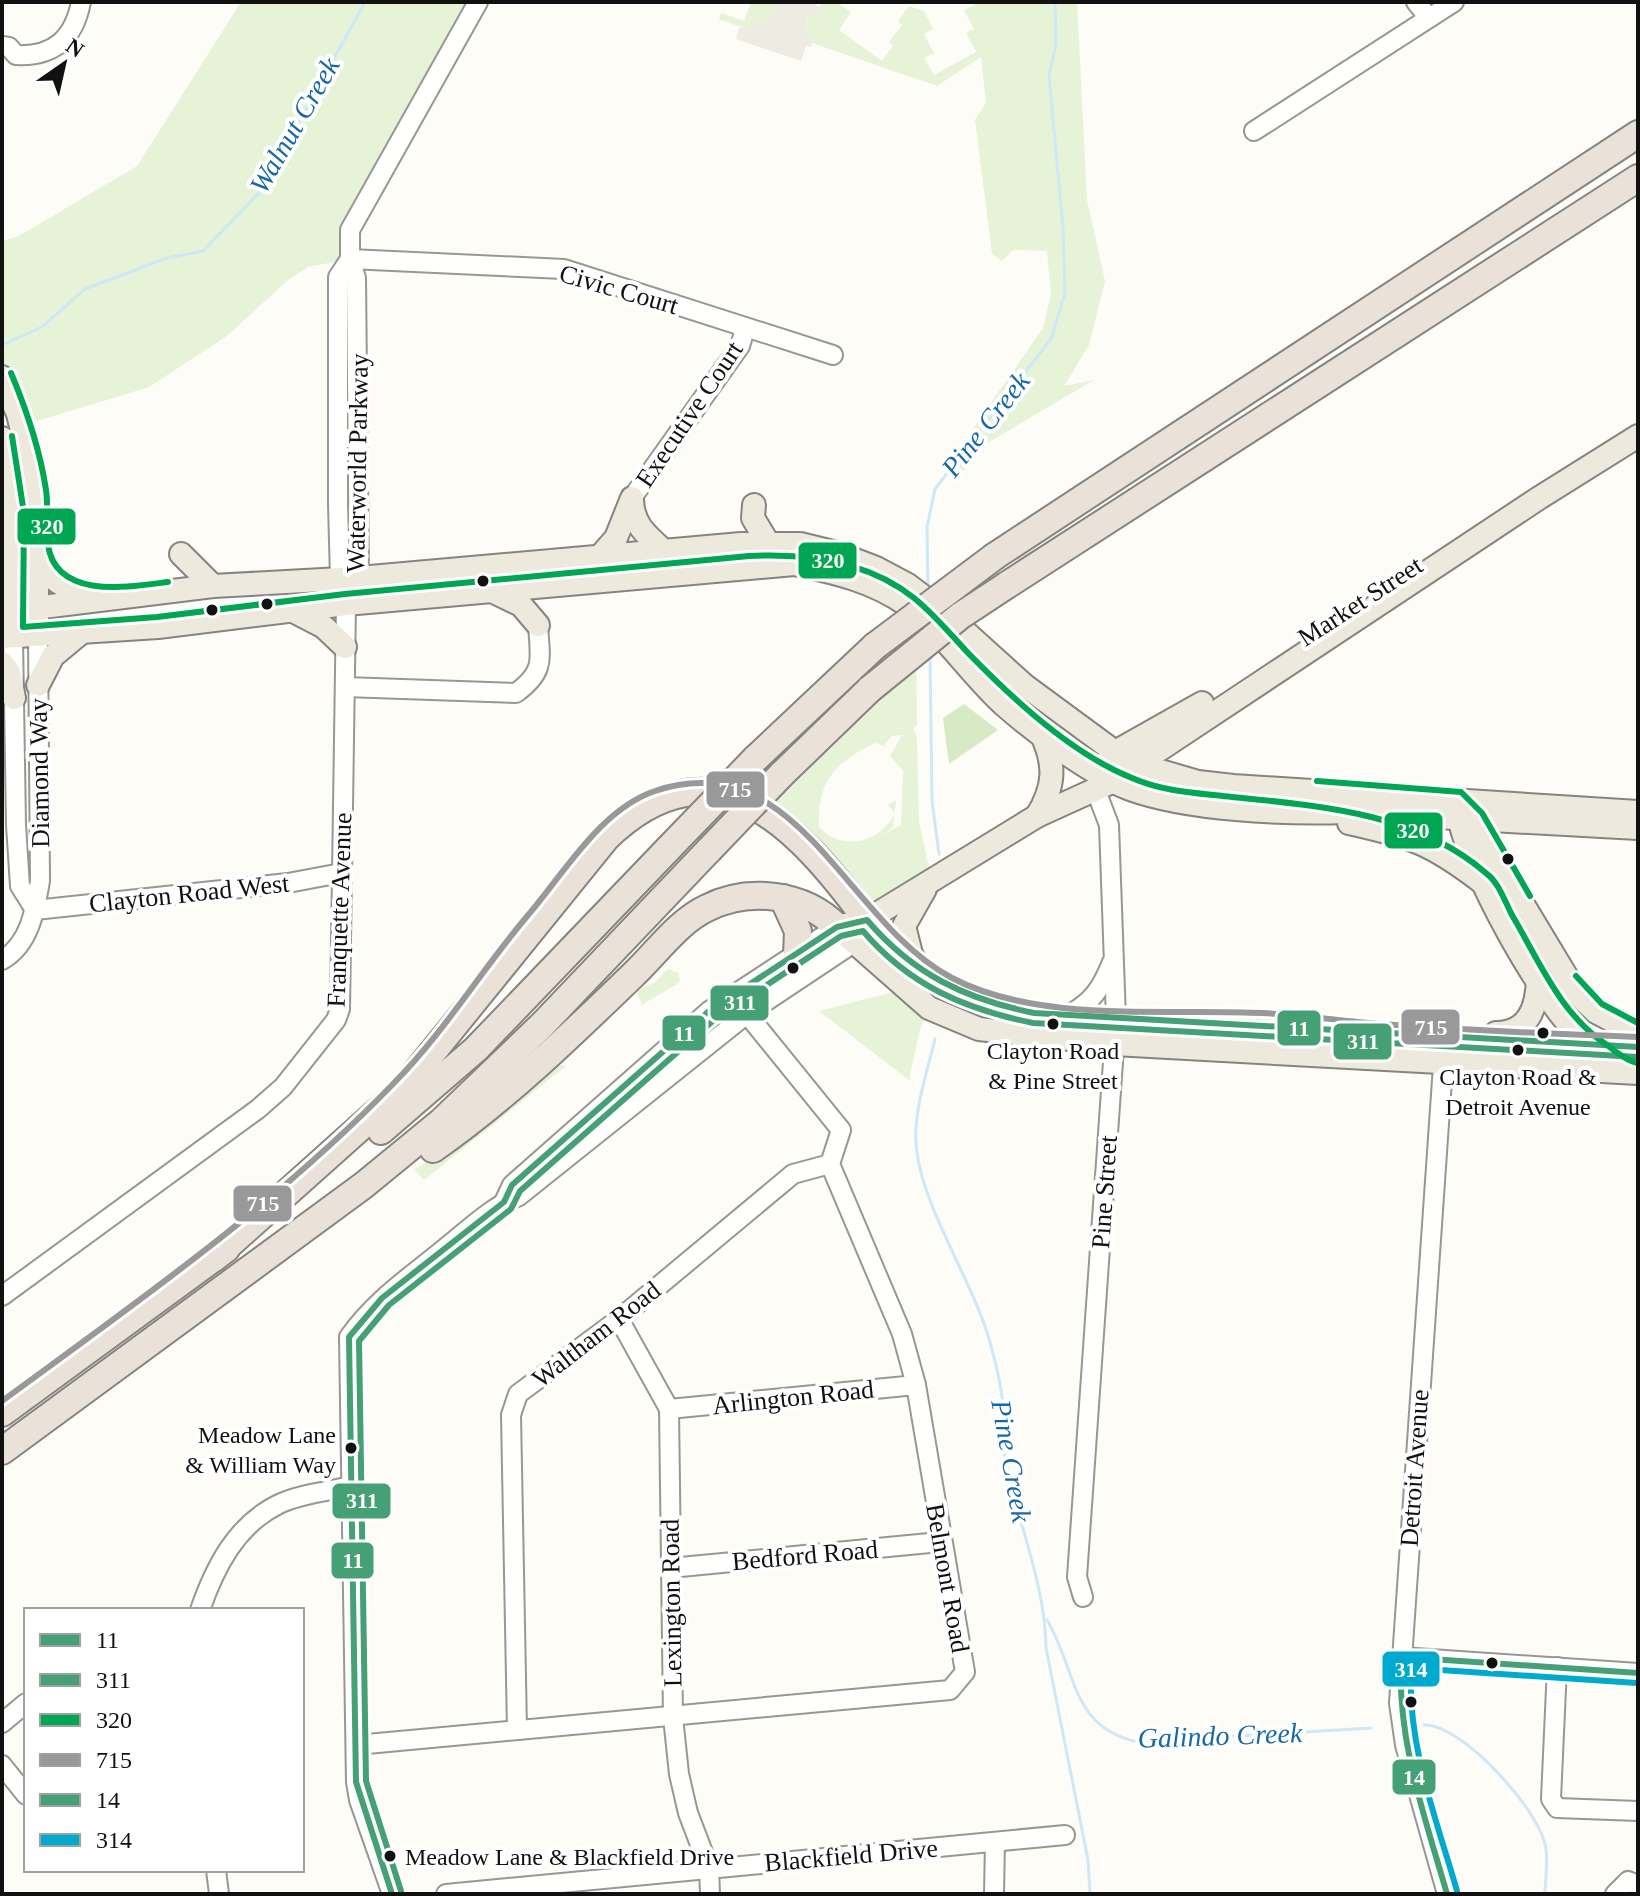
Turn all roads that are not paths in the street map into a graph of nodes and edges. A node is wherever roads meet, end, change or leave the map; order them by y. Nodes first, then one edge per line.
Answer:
1 (81, 2) edge
2 (478, 2) edge
3 (1416, 2) edge
4 (1454, 2) edge
5 (1429, 18) junction
6 (7, 55) edge
7 (1254, 131) dead end
8 (1638, 134) edge
9 (1638, 178) edge
10 (350, 259) junction
11 (745, 329) junction
12 (833, 355) dead end
13 (2, 377) edge
14 (1638, 422) edge
15 (1638, 436) edge
16 (2, 438) edge
17 (13, 480) junction
18 (632, 498) junction
19 (754, 505) dead end
20 (39, 527) junction
21 (768, 543) junction
22 (38, 550) junction
23 (663, 550) junction
24 (181, 554) dead end
25 (602, 554) junction
26 (350, 578) junction
27 (213, 586) junction
28 (490, 591) junction
29 (115, 599) junction
30 (346, 604) junction
31 (36, 610) junction
32 (294, 611) junction
33 (8, 612) edge
34 (929, 613) junction
35 (1349, 623) junction
36 (538, 625) joint
37 (82, 632) junction
38 (38, 636) junction
39 (7, 638) edge
40 (1293, 644) junction
41 (345, 647) junction
42 (2, 663) edge
43 (1258, 683) junction
44 (38, 685) junction
45 (345, 687) junction
46 (14, 698) junction
47 (1194, 725) junction
48 (1041, 732) junction
49 (1124, 757) junction
50 (1102, 780) junction
51 (1198, 782) junction
52 (1638, 812) edge
53 (1463, 813) junction
54 (1304, 814) junction
55 (1037, 816) junction
56 (1531, 823) junction
57 (1638, 828) edge
58 (1495, 857) junction
59 (341, 873) junction
60 (932, 881) junction
61 (1483, 883) junction
62 (783, 898) junction
63 (35, 910) junction
64 (867, 920) junction
65 (844, 936) junction
66 (797, 955) junction
67 (1114, 955) junction
68 (2, 960) edge
69 (921, 970) junction
70 (1538, 979) junction
71 (747, 1014) junction
72 (1068, 1015) junction
73 (1116, 1019) junction
74 (1389, 1034) junction
75 (1638, 1034) edge
76 (1442, 1036) junction
77 (1114, 1044) junction
78 (1588, 1045) junction
79 (1638, 1047) edge
80 (1343, 1054) junction
81 (1443, 1063) junction
82 (1633, 1072) edge
83 (830, 1164) junction
84 (504, 1202) junction
85 (214, 1258) junction
86 (233, 1281) junction
87 (2, 1296) edge
88 (619, 1319) junction
89 (916, 1385) junction
90 (669, 1409) junction
91 (2, 1413) edge
92 (2, 1451) edge
93 (352, 1486) junction
94 (940, 1542) junction
95 (670, 1568) junction
96 (1083, 1597) dead end
97 (201, 1608) edge
98 (1401, 1657) junction
99 (1557, 1667) junction
100 (1638, 1673) edge
101 (24, 1705) edge
102 (673, 1717) junction
103 (2, 1723) edge
104 (517, 1730) junction
105 (356, 1745) junction
106 (2, 1765) edge
107 (24, 1792) edge
108 (1638, 1811) edge
109 (1065, 1835) dead end
110 (995, 1842) junction
111 (709, 1868) junction
112 (216, 1872) edge
113 (1638, 1885) edge
114 (552, 1889) edge
115 (219, 1894) edge
116 (392, 1894) edge
117 (446, 1894) edge
118 (710, 1894) edge
119 (994, 1894) edge
120 (1447, 1894) edge
121 (1615, 1894) edge

1 - 6 street
2 - 10 street, Waterworld Parkway
3 - 5 street
4 - 5 street
5 - 7 street
8 - 85 highway, bridge
9 - 86 highway, bridge
10 - 11 street, Civic Court
10 - 26 street, Waterworld Parkway
11 - 12 street, Civic Court
11 - 18 street, Executive Court
13 - 20 main road
14 - 40 main road, Market Street
15 - 35 main road, Market Street
16 - 17 main road
17 - 20 street
17 - 33 main road
18 - 23 main road
18 - 25 main road
19 - 21 main road
20 - 22 main road
21 - 23 main road
21 - 34 main road
22 - 29 main road
22 - 31 main road
23 - 25 main road
24 - 27 main road
25 - 26 main road
26 - 27 main road
26 - 30 street, Waterworld Parkway
27 - 29 main road
28 - 30 main road
28 - 34 main road
28 - 36 main road
29 - 31 main road
30 - 32 main road
30 - 41 street, Franquette Avenue
31 - 33 main road
31 - 38 main road
32 - 37 main road
32 - 41 main road
33 - 39 main road
34 - 48 main road
34 - 49 main road
35 - 40 main road
35 - 43 main road, Market Street
36 - 45 street
37 - 38 main road
37 - 44 main road
38 - 39 main road
38 - 44 street, Diamond Way
39 - 46 street, Diamond Way
40 - 43 main road
40 - 49 main road, Market Street
41 - 45 street, Franquette Avenue
42 - 46 main road
43 - 47 main road, Market Street
44 - 63 street, Diamond Way
45 - 59 street, Franquette Avenue
46 - 63 street, Diamond Way
47 - 49 main road, Market Street
47 - 51 main road
48 - 50 main road
48 - 55 main road
49 - 50 main road, Market Street
49 - 51 main road
50 - 54 main road
50 - 55 main road, Market Street
50 - 67 street, Pine Street
51 - 53 main road
52 - 53 main road
53 - 54 main road
53 - 56 main road
53 - 58 main road
53 - 61 main road
54 - 61 main road
55 - 60 main road, Market Street
56 - 57 main road
56 - 58 main road
58 - 75 main road
59 - 63 street, Clayton Road West
59 - 87 street, Franquette Avenue
60 - 64 main road, Market Street
60 - 69 main road
61 - 70 main road
62 - 65 highway
62 - 66 highway
62 - 86 highway
63 - 68 street, Diamond Way
64 - 65 main road, Market Street
64 - 69 main road
64 - 85 highway
65 - 66 street, Market Street
65 - 71 street, Market Street
65 - 77 main road
66 - 84 street, Market Street
67 - 72 street
67 - 73 street, Pine Street
69 - 72 main road
70 - 76 main road
70 - 78 main road
71 - 83 street
71 - 84 street, Market Street
72 - 73 main road
73 - 74 main road
73 - 77 street, Pine Street
74 - 76 main road
74 - 80 main road
76 - 78 main road
76 - 81 street, Detroit Avenue
77 - 80 main road
77 - 96 street, Pine Street
78 - 79 main road
78 - 82 main road
80 - 81 main road
81 - 82 main road
81 - 98 street, Detroit Avenue
83 - 88 street, Waltham Road
83 - 89 street, Belmont Road
84 - 93 street, Market Street
85 - 91 highway
86 - 92 highway
88 - 90 street, Lexington Road
88 - 104 street, Waltham Road
89 - 90 street, Arlington Road
89 - 94 street, Belmont Road
90 - 95 street, Lexington Road
93 - 97 street
93 - 105 street
94 - 95 street, Bedford Road
94 - 102 street, Belmont Road
95 - 102 street, Lexington Road
98 - 99 street
98 - 120 street, Detroit Avenue
99 - 100 street
99 - 108 street
101 - 103 street
102 - 104 street, Belmont Road
102 - 111 street, Lexington Road
104 - 105 street, Belmont Road
105 - 116 street
106 - 107 street
109 - 110 street, Blackfield Drive
110 - 111 street, Blackfield Drive
110 - 119 street
111 - 114 street, Blackfield Drive
111 - 118 street, Lexington Road
112 - 115 street
113 - 121 street
114 - 117 street, Blackfield Drive

